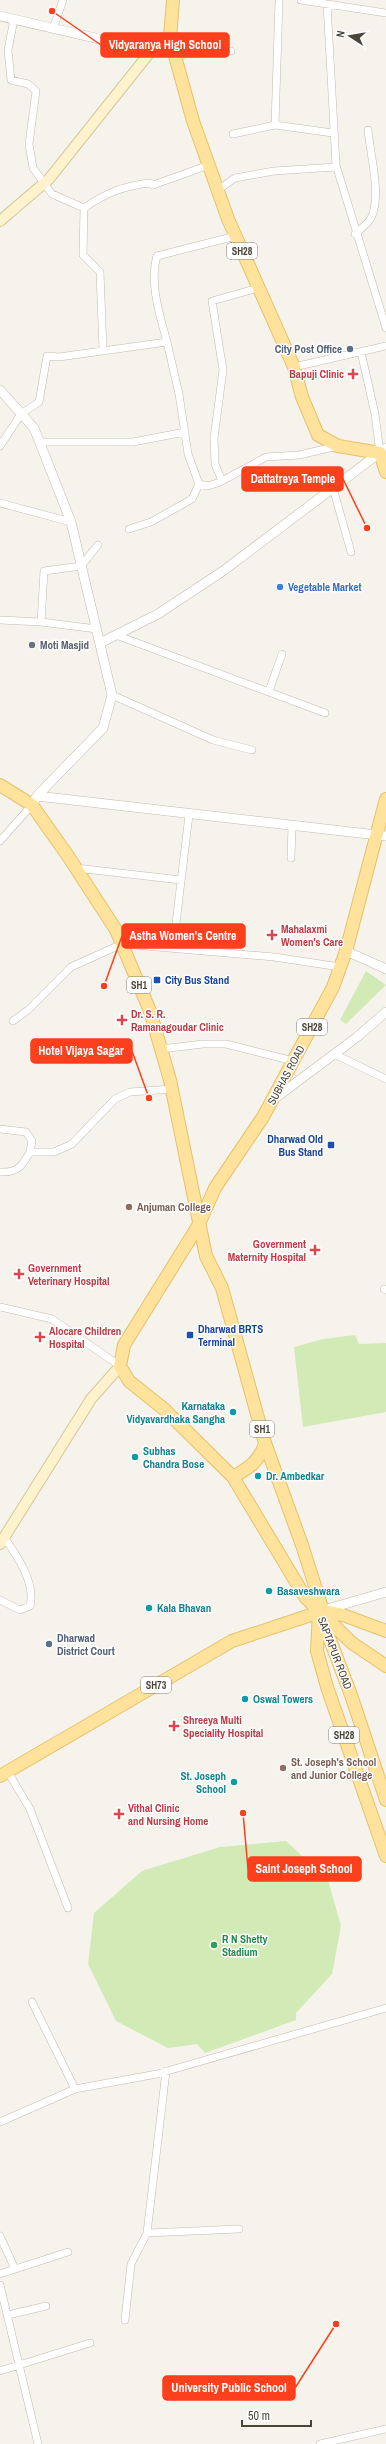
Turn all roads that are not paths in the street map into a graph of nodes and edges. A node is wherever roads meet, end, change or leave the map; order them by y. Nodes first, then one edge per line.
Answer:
1 (64, 0) edge
2 (173, 0) edge
3 (279, 0) edge
4 (302, 0) edge
5 (338, 3) edge
6 (327, 4) junction
7 (386, 13) edge
8 (0, 16) edge
9 (14, 19) junction
10 (53, 29) junction
11 (170, 38) junction
12 (151, 51) junction
13 (231, 51) dead end
14 (175, 55) junction
15 (275, 125) junction
16 (368, 130) dead end
17 (333, 133) junction
18 (233, 134) dead end
19 (209, 165) junction
20 (336, 167) junction
21 (45, 182) junction
22 (218, 190) junction
23 (84, 208) junction
24 (0, 221) edge
25 (355, 234) junction
26 (236, 236) junction
27 (258, 288) junction
28 (385, 319) edge
29 (386, 328) edge
30 (167, 342) junction
31 (386, 346) edge
32 (103, 351) junction
33 (361, 352) junction
34 (294, 367) junction
35 (0, 390) edge
36 (21, 414) junction
37 (185, 432) junction
38 (39, 442) junction
39 (0, 446) edge
40 (338, 446) junction
41 (383, 451) edge
42 (386, 472) edge
43 (222, 481) junction
44 (199, 484) junction
45 (333, 488) junction
46 (0, 503) edge
47 (71, 522) junction
48 (129, 528) dead end
49 (98, 545) dead end
50 (351, 552) dead end
51 (81, 566) junction
52 (0, 620) edge
53 (41, 622) junction
54 (97, 629) junction
55 (116, 635) junction
56 (100, 643) junction
57 (282, 654) dead end
58 (269, 691) junction
59 (112, 695) junction
60 (325, 713) dead end
61 (252, 750) dead end
62 (0, 785) edge
63 (386, 799) edge
64 (35, 801) junction
65 (189, 815) junction
66 (292, 826) junction
67 (381, 836) edge
68 (0, 841) edge
69 (291, 858) dead end
70 (76, 868) junction
71 (181, 880) junction
72 (122, 944) junction
73 (173, 948) junction
74 (346, 951) junction
75 (340, 967) junction
76 (386, 969) edge
77 (386, 1012) edge
78 (13, 1021) dead end
79 (161, 1049) junction
80 (334, 1054) junction
81 (293, 1061) junction
82 (386, 1080) edge
83 (172, 1089) junction
84 (272, 1100) junction
85 (0, 1129) edge
86 (30, 1152) junction
87 (0, 1172) edge
88 (198, 1226) junction
89 (0, 1307) edge
90 (120, 1366) junction
91 (265, 1443) junction
92 (233, 1477) junction
93 (2, 1540) edge
94 (386, 1592) edge
95 (0, 1600) edge
96 (321, 1611) junction
97 (386, 1631) edge
98 (386, 1666) edge
99 (4, 1774) edge
100 (386, 1800) edge
101 (386, 1856) edge
102 (68, 1908) dead end
103 (32, 2002) dead end
104 (386, 2008) edge
105 (166, 2071) junction
106 (75, 2089) junction
107 (0, 2122) edge
108 (239, 2229) dead end
109 (147, 2233) junction
110 (0, 2236) edge
111 (68, 2252) dead end
112 (15, 2269) junction
113 (0, 2274) edge
114 (0, 2285) edge
115 (46, 2306) dead end
116 (8, 2315) junction
117 (125, 2320) dead end
118 (90, 2342) dead end
119 (20, 2364) junction
120 (0, 2371) edge
121 (386, 2429) edge
122 (38, 2444) edge
123 (320, 2444) edge

1 - 10 street
2 - 11 main road, SH28
3 - 15 street
4 - 6 street
5 - 6 street
5 - 7 street
6 - 17 street
8 - 9 street
9 - 10 street
9 - 21 street
10 - 12 street
11 - 12 main road
11 - 14 main road, SH28
12 - 21 main road
13 - 14 street
14 - 19 main road, SH28
15 - 17 street
15 - 18 street
16 - 25 street
17 - 20 street
19 - 22 main road, SH28
19 - 23 street
20 - 22 street
20 - 25 street
21 - 23 street
21 - 24 main road
22 - 26 main road, SH28
23 - 32 street
25 - 28 street
26 - 27 main road, SH28
26 - 30 street
27 - 34 main road, SH28
27 - 43 street
28 - 29 street
30 - 32 street
30 - 37 street
31 - 33 street
32 - 36 street
33 - 34 street
33 - 41 street
34 - 40 main road, SH28
35 - 36 street
36 - 38 street
36 - 39 street
37 - 38 street
37 - 44 street
38 - 47 street
40 - 41 main road, SH28
40 - 43 street
41 - 42 main road
41 - 45 street
43 - 44 street
44 - 48 street
45 - 50 street
45 - 55 street
46 - 47 street
47 - 51 street
49 - 51 street
51 - 53 street
51 - 54 street
52 - 53 street
53 - 54 street
54 - 56 street
55 - 56 street
55 - 58 street
56 - 59 street
57 - 58 street
58 - 60 street
59 - 61 street
59 - 64 street
62 - 64 main road, SH1
63 - 67 main road, SUBHAS ROAD / SH28
64 - 65 street
64 - 68 street
64 - 70 main road, SH1
65 - 66 street
65 - 71 street
66 - 67 street
66 - 69 street
67 - 74 main road, SUBHAS ROAD / SH28
70 - 71 street
70 - 72 main road, SH1
71 - 73 street
72 - 73 street
72 - 78 street
72 - 79 main road, SH1
73 - 75 street
74 - 75 main road, SUBHAS ROAD / SH28
74 - 76 street
75 - 81 main road, SUBHAS ROAD / SH28
77 - 80 street
79 - 81 street
79 - 83 main road, SH1
80 - 82 street
80 - 84 street
81 - 84 main road, SUBHAS ROAD / SH28
83 - 86 street
83 - 88 main road, SH1
84 - 88 main road, SUBHAS ROAD / SH28
85 - 86 street
86 - 87 street
88 - 90 main road, SUBHAS ROAD
88 - 91 main road, SH1
89 - 90 street
90 - 92 main road
90 - 93 main road
91 - 92 main road
91 - 96 main road, SH1
92 - 96 main road
93 - 95 street
94 - 96 street
96 - 97 main road
96 - 98 main road
96 - 99 main road, SH73
96 - 100 main road, SAPTAPUR ROAD / SH28
96 - 101 main road, SAPTAPUR ROAD / SH28
99 - 102 street
103 - 106 street
104 - 105 street
105 - 106 street
105 - 109 street
106 - 107 street
108 - 109 street
109 - 117 street
110 - 112 street
111 - 112 street
112 - 113 street
114 - 116 street
115 - 116 street
116 - 119 street
118 - 119 street
119 - 120 street
119 - 122 street
121 - 123 street

